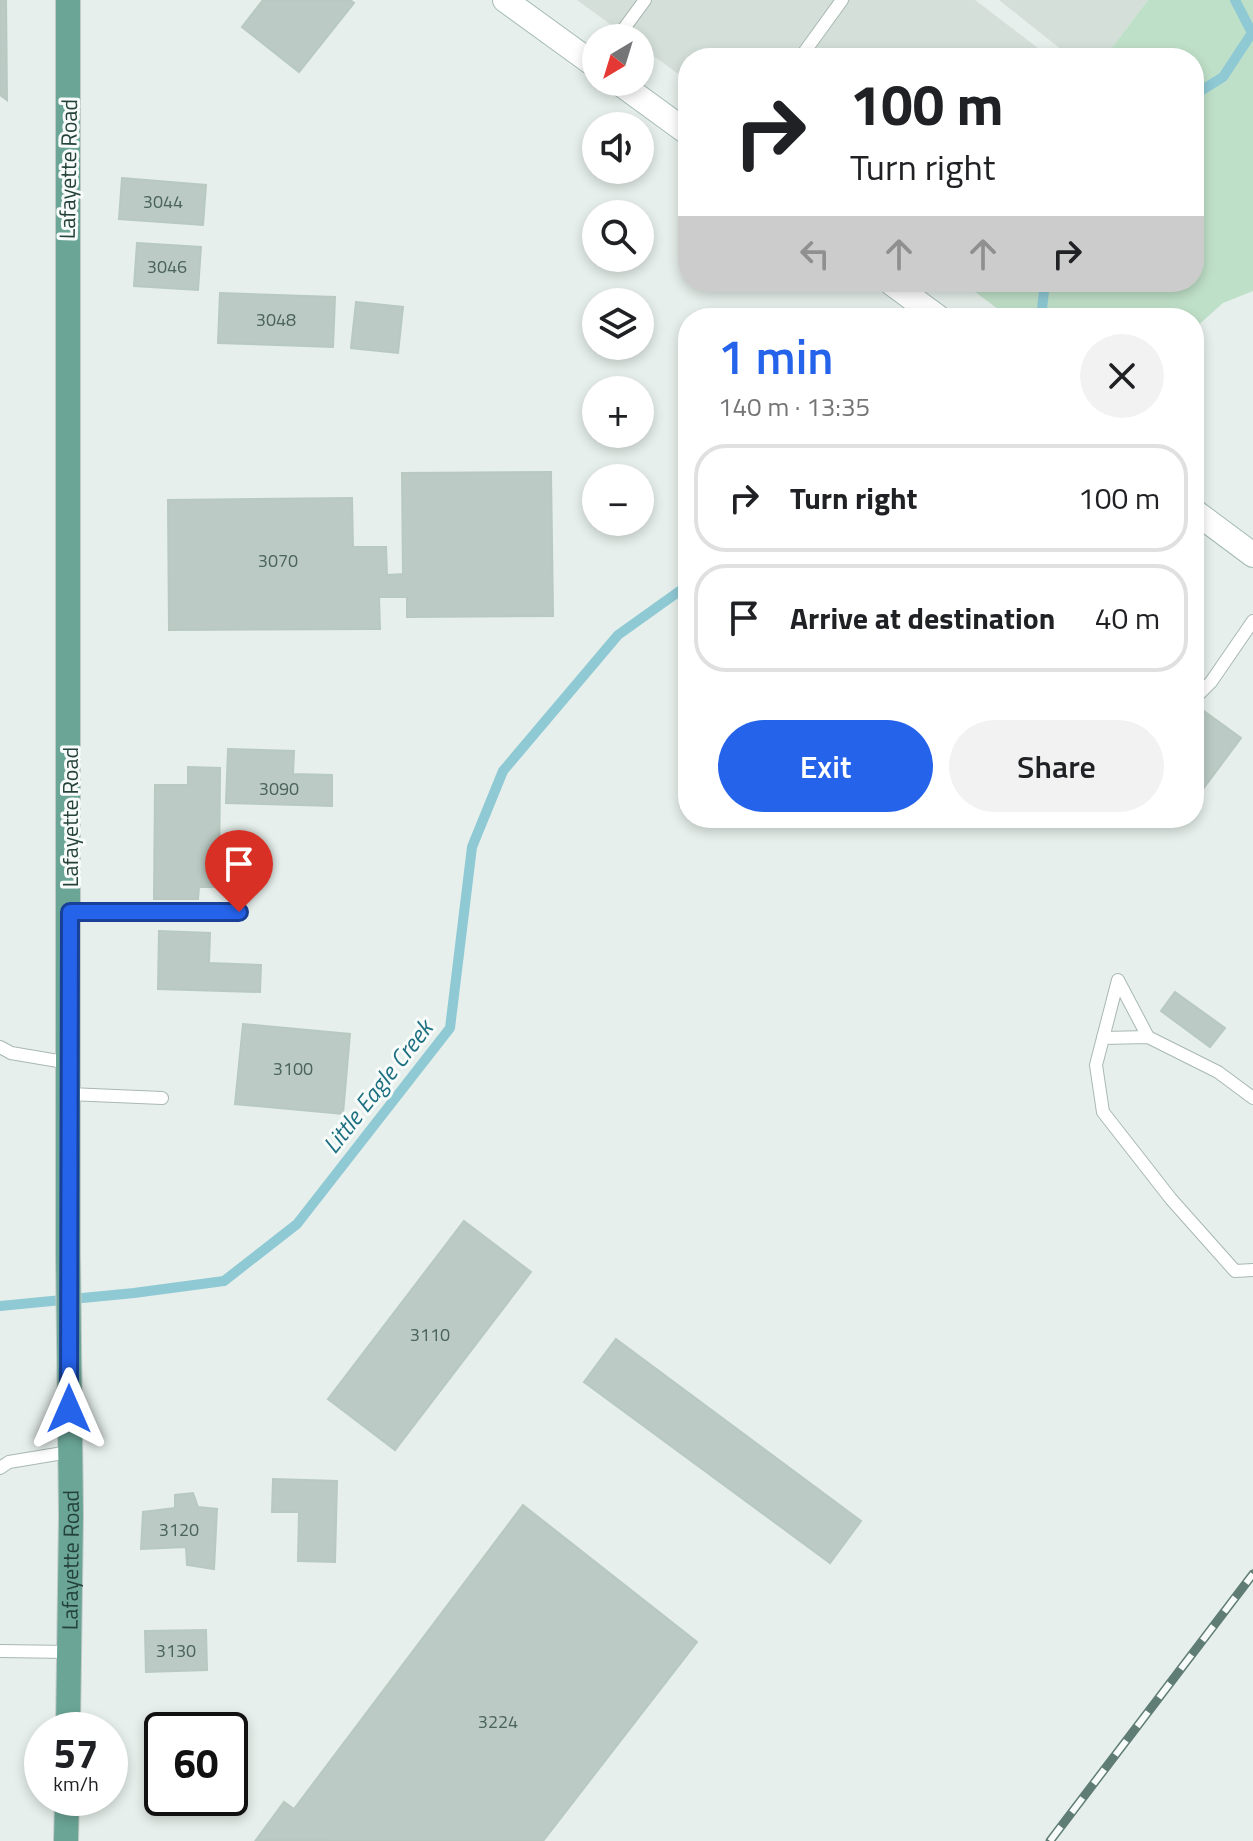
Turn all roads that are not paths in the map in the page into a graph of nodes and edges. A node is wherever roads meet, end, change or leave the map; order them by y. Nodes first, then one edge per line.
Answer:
1 (68, 0) edge
2 (505, 0) edge
3 (645, 0) edge
4 (842, 0) edge
5 (627, 24) edge
6 (807, 48) edge
7 (582, 56) edge
8 (637, 96) edge
9 (678, 126) edge
10 (904, 292) edge
11 (925, 308) edge
12 (1204, 518) edge
13 (1253, 555) edge
14 (1253, 621) edge
15 (1204, 689) edge
16 (70, 912) junction
17 (239, 912) dead end
18 (1148, 1037) junction
19 (1103, 1038) junction
20 (0, 1047) edge
21 (70, 1063) junction
22 (69, 1094) junction
23 (162, 1098) dead end
24 (1253, 1098) edge
25 (1253, 1270) edge
26 (69, 1452) junction
27 (0, 1468) edge
28 (0, 1651) edge
29 (69, 1652) junction
30 (68, 1712) edge
31 (67, 1816) edge
32 (66, 1841) edge

1 - 16 main road, Lafayette Road
2 - 7 main road
3 - 5 lane
4 - 6 lane
8 - 9 main road
10 - 11 main road
12 - 13 main road
14 - 15 lane
16 - 17 lane
16 - 21 main road, Lafayette Road
18 - 19 lane
18 - 19 lane
18 - 24 lane
19 - 25 lane
20 - 21 lane
21 - 22 main road, Lafayette Road
22 - 23 lane
22 - 26 main road, Lafayette Road
26 - 27 lane
26 - 29 main road, Lafayette Road
28 - 29 lane
29 - 30 main road, Lafayette Road
31 - 32 main road

